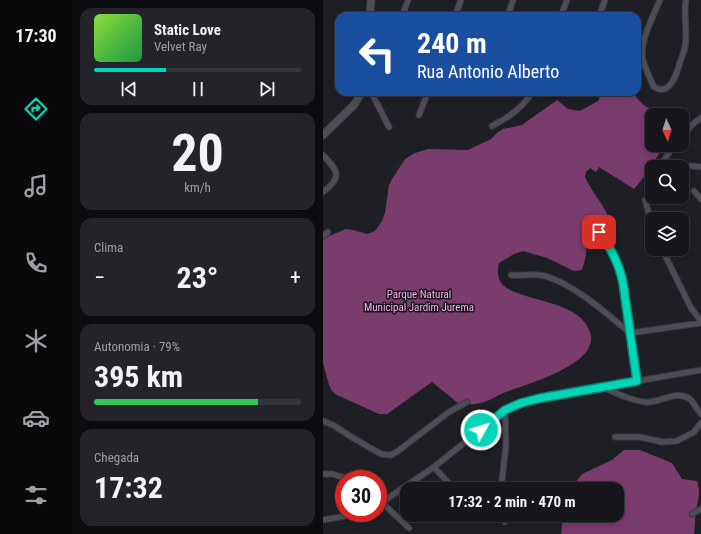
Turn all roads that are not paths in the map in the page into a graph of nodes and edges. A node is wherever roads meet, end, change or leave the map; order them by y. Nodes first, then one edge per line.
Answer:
1 (371, 0) edge
2 (408, 0) edge
3 (461, 0) edge
4 (513, 0) edge
5 (567, 0) edge
6 (605, 0) edge
7 (660, 0) edge
8 (686, 0) edge
9 (370, 12) edge
10 (404, 12) edge
11 (456, 12) edge
12 (509, 12) edge
13 (562, 12) edge
14 (600, 12) edge
15 (360, 96) edge
16 (373, 96) edge
17 (426, 96) edge
18 (530, 96) edge
19 (419, 115) dead end
20 (701, 118) edge
21 (492, 126) dead end
22 (389, 127) dead end
23 (689, 128) edge
24 (323, 135) edge
25 (323, 154) edge
26 (691, 166) dead end
27 (701, 167) edge
28 (694, 191) dead end
29 (323, 192) edge
30 (701, 199) edge
31 (328, 232) dead end
32 (599, 232) dead end
33 (323, 236) edge
34 (666, 256) edge
35 (511, 275) dead end
36 (701, 322) edge
37 (630, 333) junction
38 (701, 370) edge
39 (637, 381) junction
40 (603, 388) junction
41 (467, 402) dead end
42 (505, 410) junction
43 (701, 414) edge
44 (323, 421) edge
45 (701, 423) edge
46 (615, 437) dead end
47 (434, 467) junction
48 (323, 474) edge
49 (335, 475) edge
50 (448, 482) edge
51 (502, 482) edge
52 (387, 500) edge
53 (387, 509) edge
54 (701, 509) edge
55 (692, 514) dead end
56 (335, 518) edge
57 (323, 520) edge
58 (409, 528) dead end

1 - 9 main road
2 - 10 street
3 - 11 street
4 - 12 street
5 - 13 street
6 - 14 street
7 - 8 street
15 - 24 main road
16 - 22 street
17 - 19 street
18 - 21 street
20 - 23 street
25 - 29 street
26 - 27 street
28 - 30 street
31 - 33 street
32 - 37 street
34 - 36 street
35 - 37 street
36 - 37 street
37 - 39 street
38 - 39 street
39 - 40 street
40 - 42 street
40 - 43 street
41 - 44 street
42 - 47 street
42 - 51 street
45 - 46 street
47 - 50 street
47 - 52 street
48 - 49 street
53 - 58 street
54 - 55 street
56 - 57 street

